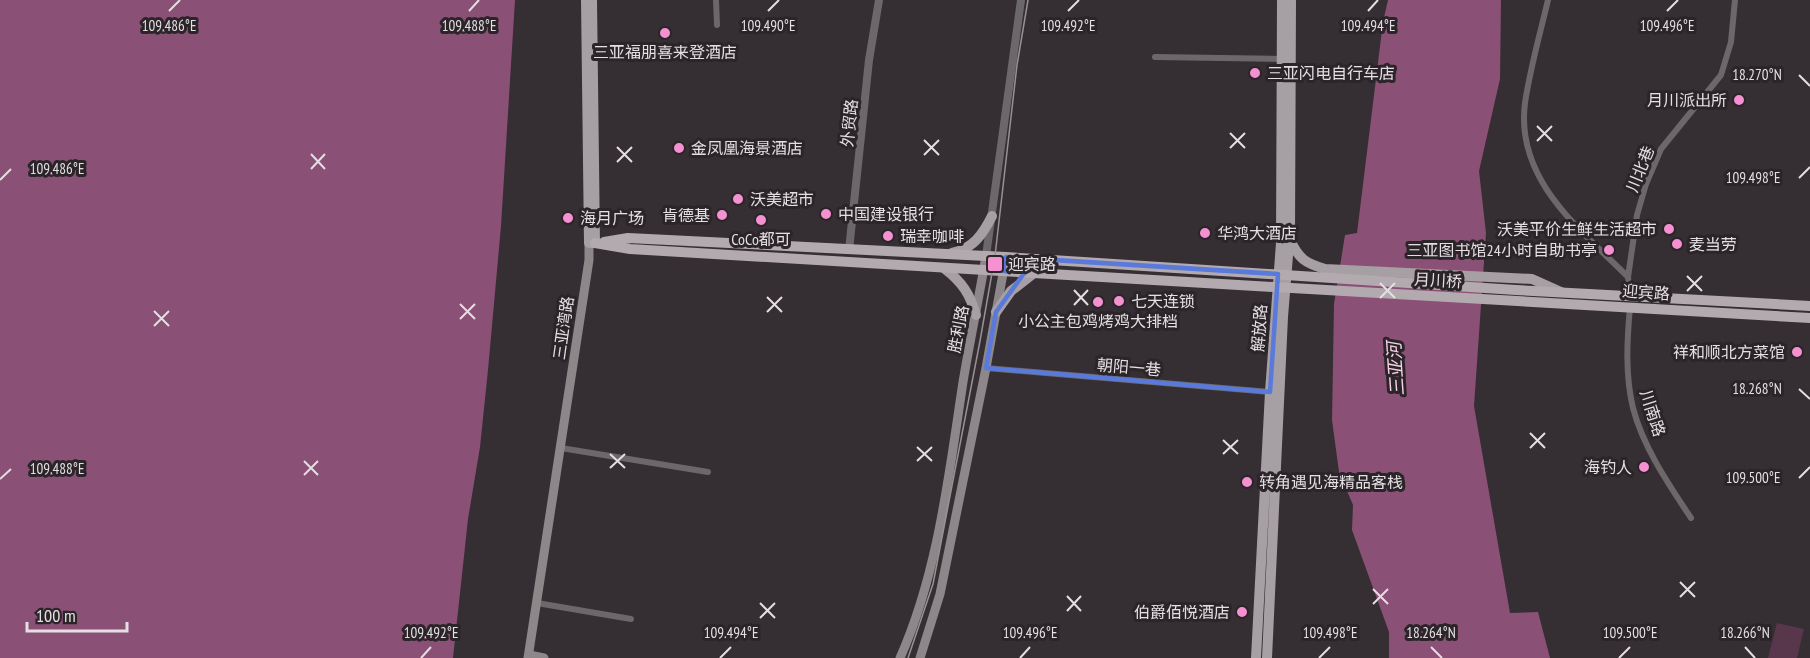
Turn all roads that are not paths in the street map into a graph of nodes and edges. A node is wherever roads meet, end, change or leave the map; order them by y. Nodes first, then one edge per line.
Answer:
1 (586, 0) edge
2 (592, 0) edge
3 (716, 0) edge
4 (879, 0) edge
5 (1021, 0) edge
6 (1282, 0) edge
7 (1291, 0) edge
8 (1548, 0) edge
9 (1735, 0) edge
10 (717, 25) dead end
11 (1155, 57) dead end
12 (1283, 59) junction
13 (992, 216) junction
14 (1290, 240) junction
15 (592, 243) junction
16 (849, 250) junction
17 (950, 254) junction
18 (986, 256) junction
19 (1006, 256) junction
20 (945, 269) junction
21 (984, 271) junction
22 (1003, 272) junction
23 (1034, 273) junction
24 (1324, 273) junction
25 (1282, 274) junction
26 (1628, 278) junction
27 (1281, 287) junction
28 (1517, 289) junction
29 (1630, 301) junction
30 (1810, 306) edge
31 (996, 312) junction
32 (976, 315) junction
33 (1810, 318) edge
34 (986, 368) junction
35 (1270, 392) junction
36 (561, 448) junction
37 (708, 472) dead end
38 (1690, 518) dead end
39 (537, 603) junction
40 (631, 619) dead end
41 (529, 656) edge
42 (544, 658) edge
43 (900, 658) edge
44 (920, 658) edge
45 (1256, 658) edge
46 (1267, 658) edge

1 - 15 main road, 三亚湾路
2 - 15 main road, 三亚湾路
3 - 10 street
4 - 16 street, 外贸路
5 - 13 street, 胜利路
6 - 12 main road, 解放路
7 - 14 main road, 解放路
8 - 26 street
9 - 26 street, 川北巷
11 - 12 street
12 - 25 main road, 解放路
13 - 17 main road
13 - 18 street, 胜利路
14 - 24 main road
14 - 25 main road, 解放路
15 - 16 highway
15 - 20 highway
15 - 36 main road, 三亚湾路
16 - 17 highway
17 - 18 highway
18 - 19 highway
18 - 21 main road, 胜利路
19 - 22 main road, 胜利路
19 - 25 highway
20 - 21 highway
20 - 32 main road
21 - 22 highway
21 - 32 main road, 胜利路
22 - 23 highway
22 - 31 main road, 胜利路
23 - 27 highway
23 - 31 main road
24 - 25 highway
24 - 28 highway, 月川桥
25 - 27 main road, 解放路
26 - 29 street, 川北巷
27 - 28 highway, 月川桥
27 - 35 main road, 解放路
27 - 46 main road, 解放路
28 - 29 highway, 迎宾路
28 - 29 highway, 迎宾路
29 - 30 highway, 迎宾路
29 - 33 highway, 迎宾路
29 - 38 street, 川南路
31 - 34 main road, 胜利路
32 - 43 main road, 胜利路
34 - 35 street, 朝阳一巷
34 - 44 main road, 胜利路
35 - 45 main road, 解放路
36 - 37 street
36 - 39 main road, 三亚湾路
39 - 40 street
39 - 41 main road, 三亚湾路
41 - 42 main road

